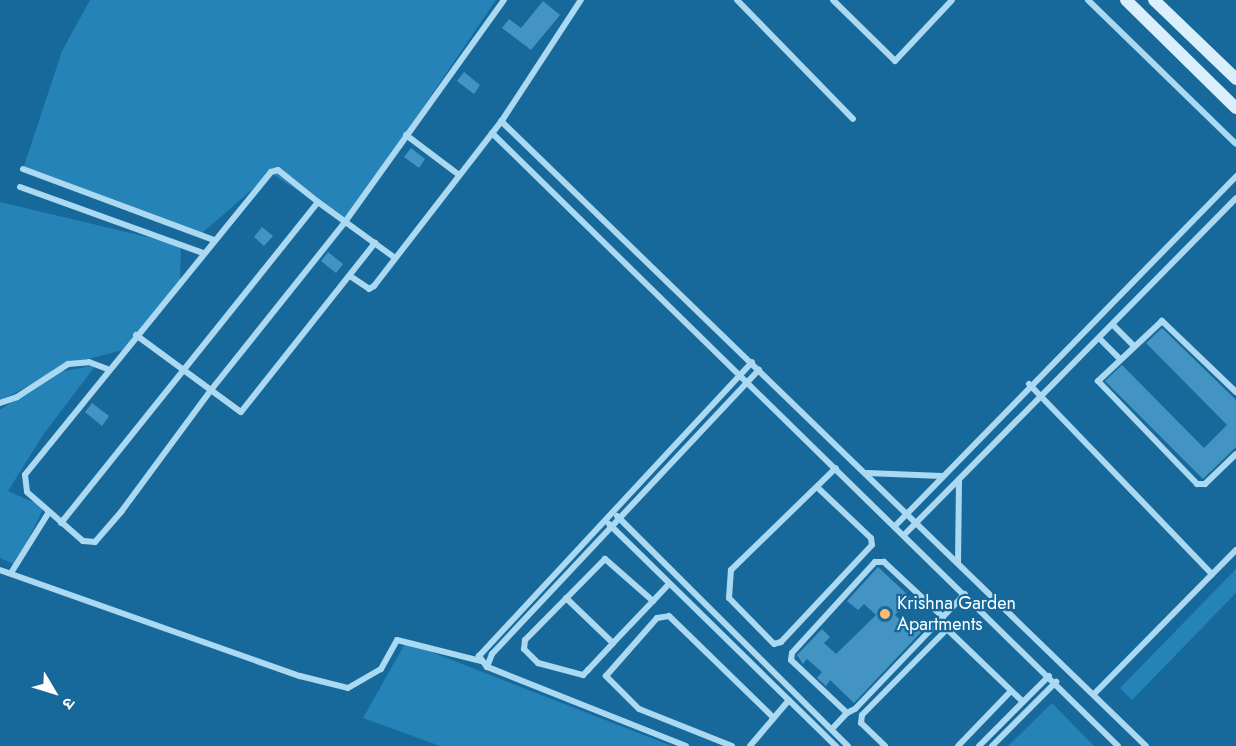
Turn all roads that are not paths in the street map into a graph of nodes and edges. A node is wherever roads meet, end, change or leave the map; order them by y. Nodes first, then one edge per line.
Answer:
1 (504, 0) edge
2 (582, 0) edge
3 (737, 0) edge
4 (833, 0) edge
5 (952, 0) edge
6 (1088, 0) edge
7 (1126, 0) edge
8 (1154, 0) edge
9 (1236, 79) edge
10 (1236, 108) edge
11 (853, 119) dead end
12 (501, 121) junction
13 (492, 133) junction
14 (406, 135) junction
15 (1236, 144) edge
16 (24, 169) dead end
17 (458, 174) junction
18 (1236, 176) edge
19 (20, 187) dead end
20 (1236, 198) edge
21 (318, 202) junction
22 (345, 222) junction
23 (214, 240) junction
24 (375, 243) junction
25 (203, 253) junction
26 (395, 258) junction
27 (351, 276) junction
28 (1113, 325) junction
29 (136, 334) junction
30 (1099, 338) junction
31 (1133, 345) junction
32 (1119, 358) junction
33 (752, 362) junction
34 (185, 367) junction
35 (107, 369) junction
36 (759, 370) junction
37 (741, 373) junction
38 (749, 380) junction
39 (1029, 384) junction
40 (211, 390) junction
41 (1236, 392) edge
42 (1042, 397) junction
43 (0, 403) edge
44 (1236, 454) edge
45 (836, 468) junction
46 (867, 473) junction
47 (942, 476) junction
48 (959, 480) junction
49 (817, 487) junction
50 (612, 511) junction
51 (49, 512) junction
52 (906, 514) junction
53 (618, 518) junction
54 (604, 519) junction
55 (61, 523) junction
56 (916, 524) junction
57 (611, 526) junction
58 (895, 526) junction
59 (904, 535) junction
60 (1236, 550) edge
61 (958, 563) junction
62 (0, 570) edge
63 (11, 573) junction
64 (1212, 574) junction
65 (669, 584) junction
66 (965, 594) junction
67 (566, 598) junction
68 (653, 601) junction
69 (943, 617) junction
70 (613, 643) junction
71 (481, 661) junction
72 (487, 667) junction
73 (1049, 676) junction
74 (1056, 682) junction
75 (1011, 691) junction
76 (1095, 693) junction
77 (789, 700) junction
78 (1023, 702) junction
79 (847, 713) junction
80 (774, 718) junction
81 (832, 729) junction
82 (686, 746) edge
83 (732, 746) edge
84 (750, 746) edge
85 (836, 746) edge
86 (848, 746) edge
87 (885, 746) edge
88 (958, 746) edge
89 (979, 746) edge
90 (992, 746) edge
91 (1118, 746) edge
92 (1146, 746) edge

1 - 14 street
2 - 12 street
3 - 11 street
4 - 5 street
6 - 15 street
7 - 10 main road
8 - 9 main road
12 - 13 street
12 - 33 street
13 - 17 street
13 - 37 street
14 - 17 street
14 - 22 street
16 - 23 street
17 - 26 street
18 - 39 street
19 - 25 street
20 - 28 street
21 - 22 street
21 - 23 street
21 - 34 street
22 - 24 street
22 - 40 street
23 - 25 street
24 - 26 street
24 - 27 street
25 - 29 street
26 - 27 street
27 - 40 street
28 - 30 street
28 - 31 street
29 - 34 street
29 - 35 street
30 - 32 street
30 - 42 street
31 - 32 street
31 - 41 street
32 - 44 street
33 - 36 street
33 - 37 street
34 - 40 street
34 - 55 street
35 - 43 street
35 - 51 street
36 - 38 street
36 - 46 street
37 - 38 street
37 - 50 street
38 - 45 street
38 - 53 street
39 - 42 street
39 - 47 street
40 - 55 street
42 - 48 street
42 - 64 street
45 - 49 street
45 - 58 street
46 - 47 street
46 - 52 street
47 - 52 street
48 - 56 street
48 - 61 street
49 - 49 street
50 - 53 street
50 - 54 street
51 - 55 street
51 - 63 street
52 - 56 street
52 - 58 street
53 - 57 street
53 - 81 street
54 - 57 street
54 - 71 street
56 - 59 street
56 - 61 street
57 - 65 street
57 - 72 street
58 - 59 street
59 - 66 street
60 - 64 street
61 - 76 street
62 - 63 street
63 - 71 street
64 - 76 street
65 - 68 street
65 - 77 street
66 - 69 street
66 - 73 street
67 - 68 street
67 - 70 street
67 - 70 street
68 - 70 street
69 - 79 street
69 - 79 street
71 - 72 street
72 - 82 street
73 - 74 street
73 - 78 street
74 - 90 street
74 - 91 street
75 - 78 street
75 - 87 street
75 - 88 street
76 - 92 street
77 - 80 street
77 - 85 street
78 - 89 street
79 - 81 street
80 - 83 street
80 - 84 street
81 - 86 street

